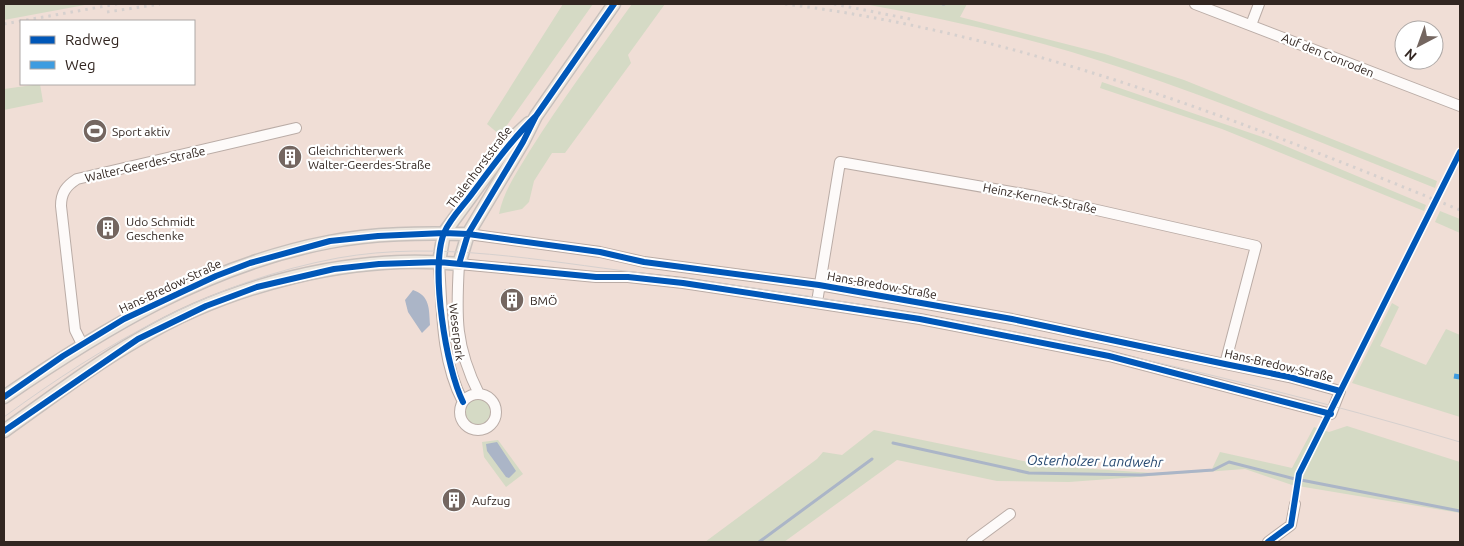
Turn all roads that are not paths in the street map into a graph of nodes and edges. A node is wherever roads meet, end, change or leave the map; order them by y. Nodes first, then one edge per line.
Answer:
1 (614, 4) edge
2 (1195, 4) edge
3 (1259, 4) edge
4 (1251, 25) junction
5 (1460, 106) edge
6 (536, 116) junction
7 (296, 128) dead end
8 (444, 234) junction
9 (468, 234) junction
10 (438, 262) junction
11 (459, 264) junction
12 (819, 285) junction
13 (817, 302) junction
14 (82, 344) junction
15 (1225, 364) junction
16 (479, 394) junction
17 (4, 397) edge
18 (463, 402) junction
19 (4, 430) edge
20 (1296, 504) dead end
21 (1010, 514) dead end
22 (972, 542) edge
23 (1268, 542) edge

1 - 6 main road, Thalenhorststraße
2 - 4 street, Auf den Conroden
3 - 4 street
4 - 5 street, Auf den Conroden
6 - 8 main road, Thalenhorststraße
6 - 9 main road, Thalenhorststraße
7 - 14 street, Walter-Geerdes-Straße
8 - 9 main road, Hans-Bredow-Straße
8 - 10 main road
8 - 14 main road, Hans-Bredow-Straße
9 - 11 main road, Thalenhorststraße
9 - 12 street, Hans-Bredow-Straße
10 - 11 main road, Hans-Bredow-Straße
10 - 18 street, Weserpark
10 - 19 main road, Hans-Bredow-Straße
11 - 13 street, Hans-Bredow-Straße
11 - 16 street, Weserpark
12 - 13 street, Heinz-Kerneck-Straße
12 - 15 street, Hans-Bredow-Straße
12 - 15 street, Heinz-Kerneck-Straße
13 - 15 street, Hans-Bredow-Straße
14 - 17 main road, Hans-Bredow-Straße
16 - 18 street
16 - 18 street, Weserpark
20 - 23 street
21 - 22 street

